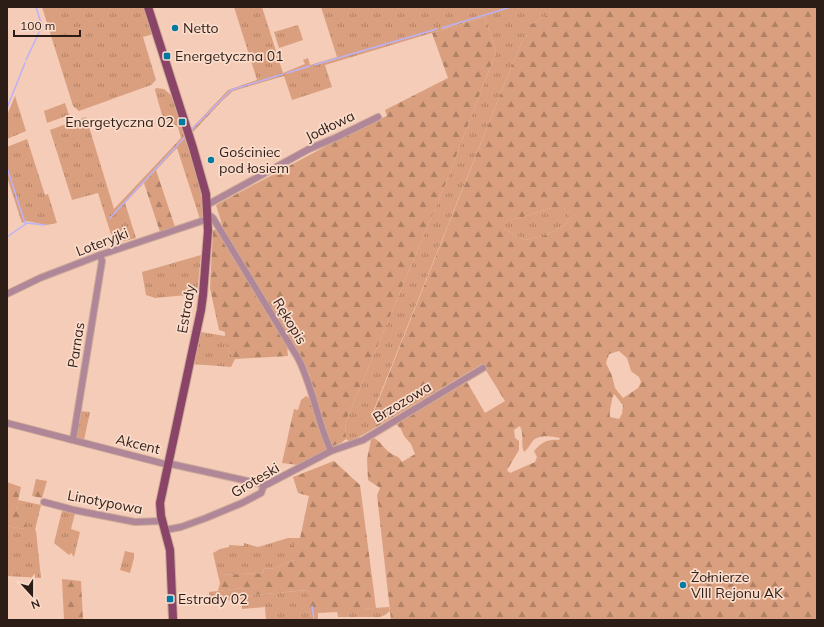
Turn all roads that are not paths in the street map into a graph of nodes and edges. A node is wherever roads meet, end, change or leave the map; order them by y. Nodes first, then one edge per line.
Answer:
1 (148, 7) edge
2 (378, 117) dead end
3 (207, 205) junction
4 (208, 216) junction
5 (100, 255) junction
6 (7, 294) edge
7 (484, 368) dead end
8 (7, 423) edge
9 (73, 440) junction
10 (331, 451) junction
11 (168, 463) junction
12 (264, 485) junction
13 (44, 502) dead end
14 (162, 521) junction
15 (165, 530) junction
16 (173, 620) edge

1 - 3 main road, Estrady
2 - 3 street, Jodłowa
3 - 4 main road, Estrady
4 - 5 street, Loteryjki
4 - 10 street, Rękopis
4 - 11 main road, Estrady
5 - 6 street, Loteryjki
5 - 9 street, Parnas
7 - 10 street, Brzozowa
8 - 9 street, Akcent
9 - 11 street, Akcent
10 - 12 street, Groteski
11 - 12 street, Akcent
11 - 14 main road, Estrady
12 - 15 street, Groteski
13 - 14 street, Linotypowa
14 - 15 main road, Estrady
15 - 16 main road, Estrady

